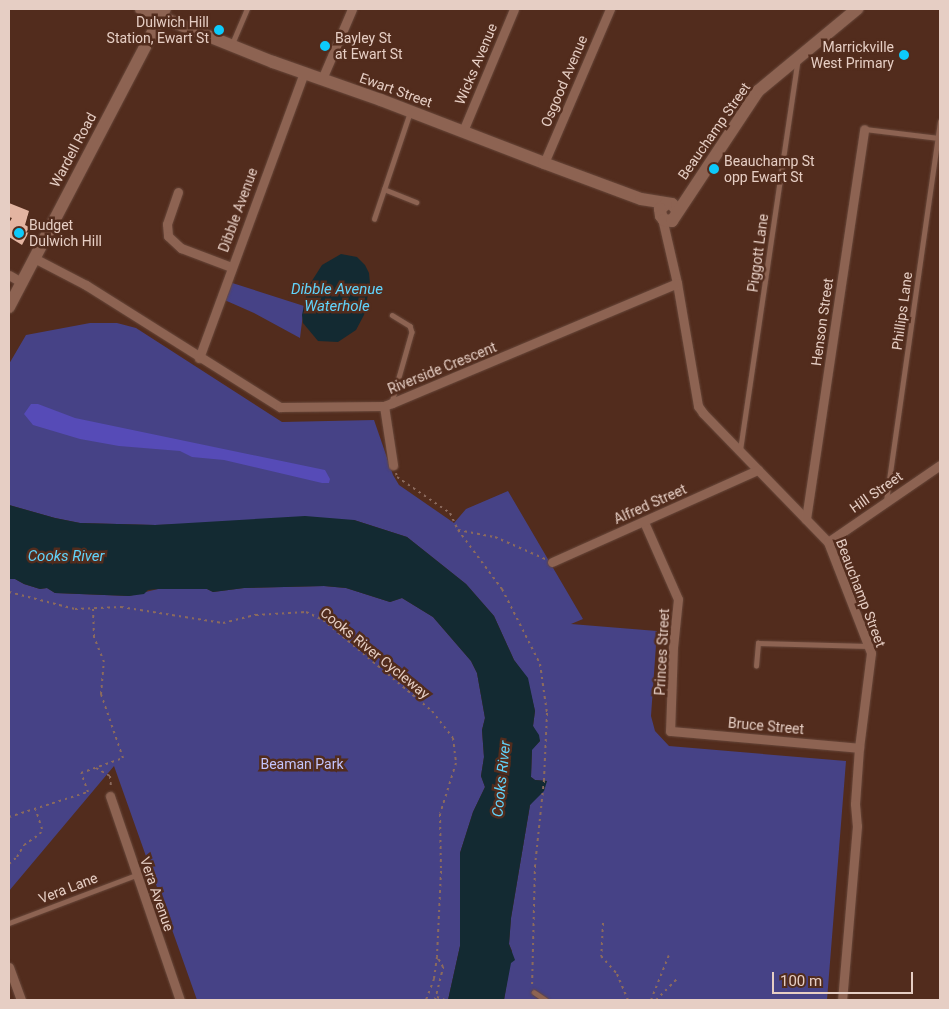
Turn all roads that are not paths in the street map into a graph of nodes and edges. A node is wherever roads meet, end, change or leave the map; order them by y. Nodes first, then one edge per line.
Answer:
1 (141, 9) edge
2 (247, 9) edge
3 (352, 9) edge
4 (514, 9) edge
5 (610, 9) edge
6 (857, 9) edge
7 (163, 13) edge
8 (232, 45) junction
9 (798, 58) junction
10 (304, 73) junction
11 (322, 79) junction
12 (410, 111) junction
13 (940, 122) edge
14 (864, 129) joint
15 (463, 131) junction
16 (938, 138) junction
17 (544, 163) junction
18 (384, 189) junction
19 (178, 192) dead end
20 (416, 202) dead end
21 (668, 211) junction
22 (374, 219) dead end
23 (34, 258) junction
24 (231, 267) junction
25 (9, 275) edge
26 (22, 282) junction
27 (677, 282) junction
28 (9, 307) edge
29 (392, 315) dead end
30 (199, 358) junction
31 (388, 405) junction
32 (740, 451) junction
33 (393, 465) road end
34 (940, 465) edge
35 (758, 470) junction
36 (886, 503) junction
37 (806, 519) junction
38 (644, 522) junction
39 (828, 542) junction
40 (552, 562) road end
41 (868, 646) junction
42 (756, 666) dead end
43 (670, 731) joint
44 (859, 748) junction
45 (110, 796) road end
46 (136, 875) junction
47 (9, 923) edge
48 (9, 967) edge
49 (534, 992) road end
50 (20, 1000) edge
51 (180, 1000) edge
52 (546, 1000) edge
53 (842, 1000) edge

1 - 7 street, Ewart Street
2 - 8 lane
3 - 11 street
4 - 15 street, Wicks Avenue
5 - 17 street, Osgood Avenue
6 - 9 street, Beauchamp Street
7 - 8 street, Ewart Street
7 - 23 street, Wardell Road
8 - 10 street, Ewart Street
9 - 21 street, Beauchamp Street
9 - 32 lane, Piggott Lane
10 - 11 street, Ewart Street
10 - 24 street, Dibble Avenue
11 - 12 street, Ewart Street
12 - 15 street, Ewart Street
12 - 18 lane
13 - 16 lane, Phillips Lane
14 - 16 lane
14 - 37 street, Henson Street
15 - 17 street, Ewart Street
16 - 36 lane, Phillips Lane
17 - 21 street, Ewart Street
18 - 20 lane
18 - 22 lane
19 - 24 street
21 - 27 street, Beauchamp Street
23 - 26 street, Wardell Road
23 - 30 street, Riverside Crescent
24 - 30 street, Dibble Avenue
25 - 26 street
26 - 28 street, Wardell Road
27 - 31 street, Riverside Crescent
27 - 32 street, Beauchamp Street
29 - 31 lane
30 - 31 street, Riverside Crescent
31 - 33 street
32 - 35 street, Beauchamp Street
34 - 36 street, Hill Street
35 - 37 street, Beauchamp Street
35 - 38 street, Alfred Street
36 - 39 street, Hill Street
37 - 39 street, Beauchamp Street
38 - 40 street, Alfred Street
38 - 43 street, Princes Street
39 - 41 street, Beauchamp Street
41 - 42 lane
41 - 44 street, Beauchamp Street
43 - 44 street, Bruce Street
44 - 53 street, Beauchamp Street
45 - 46 street, Vera Avenue
46 - 47 lane, Vera Lane
46 - 51 street, Vera Avenue
48 - 50 street
49 - 52 lane

